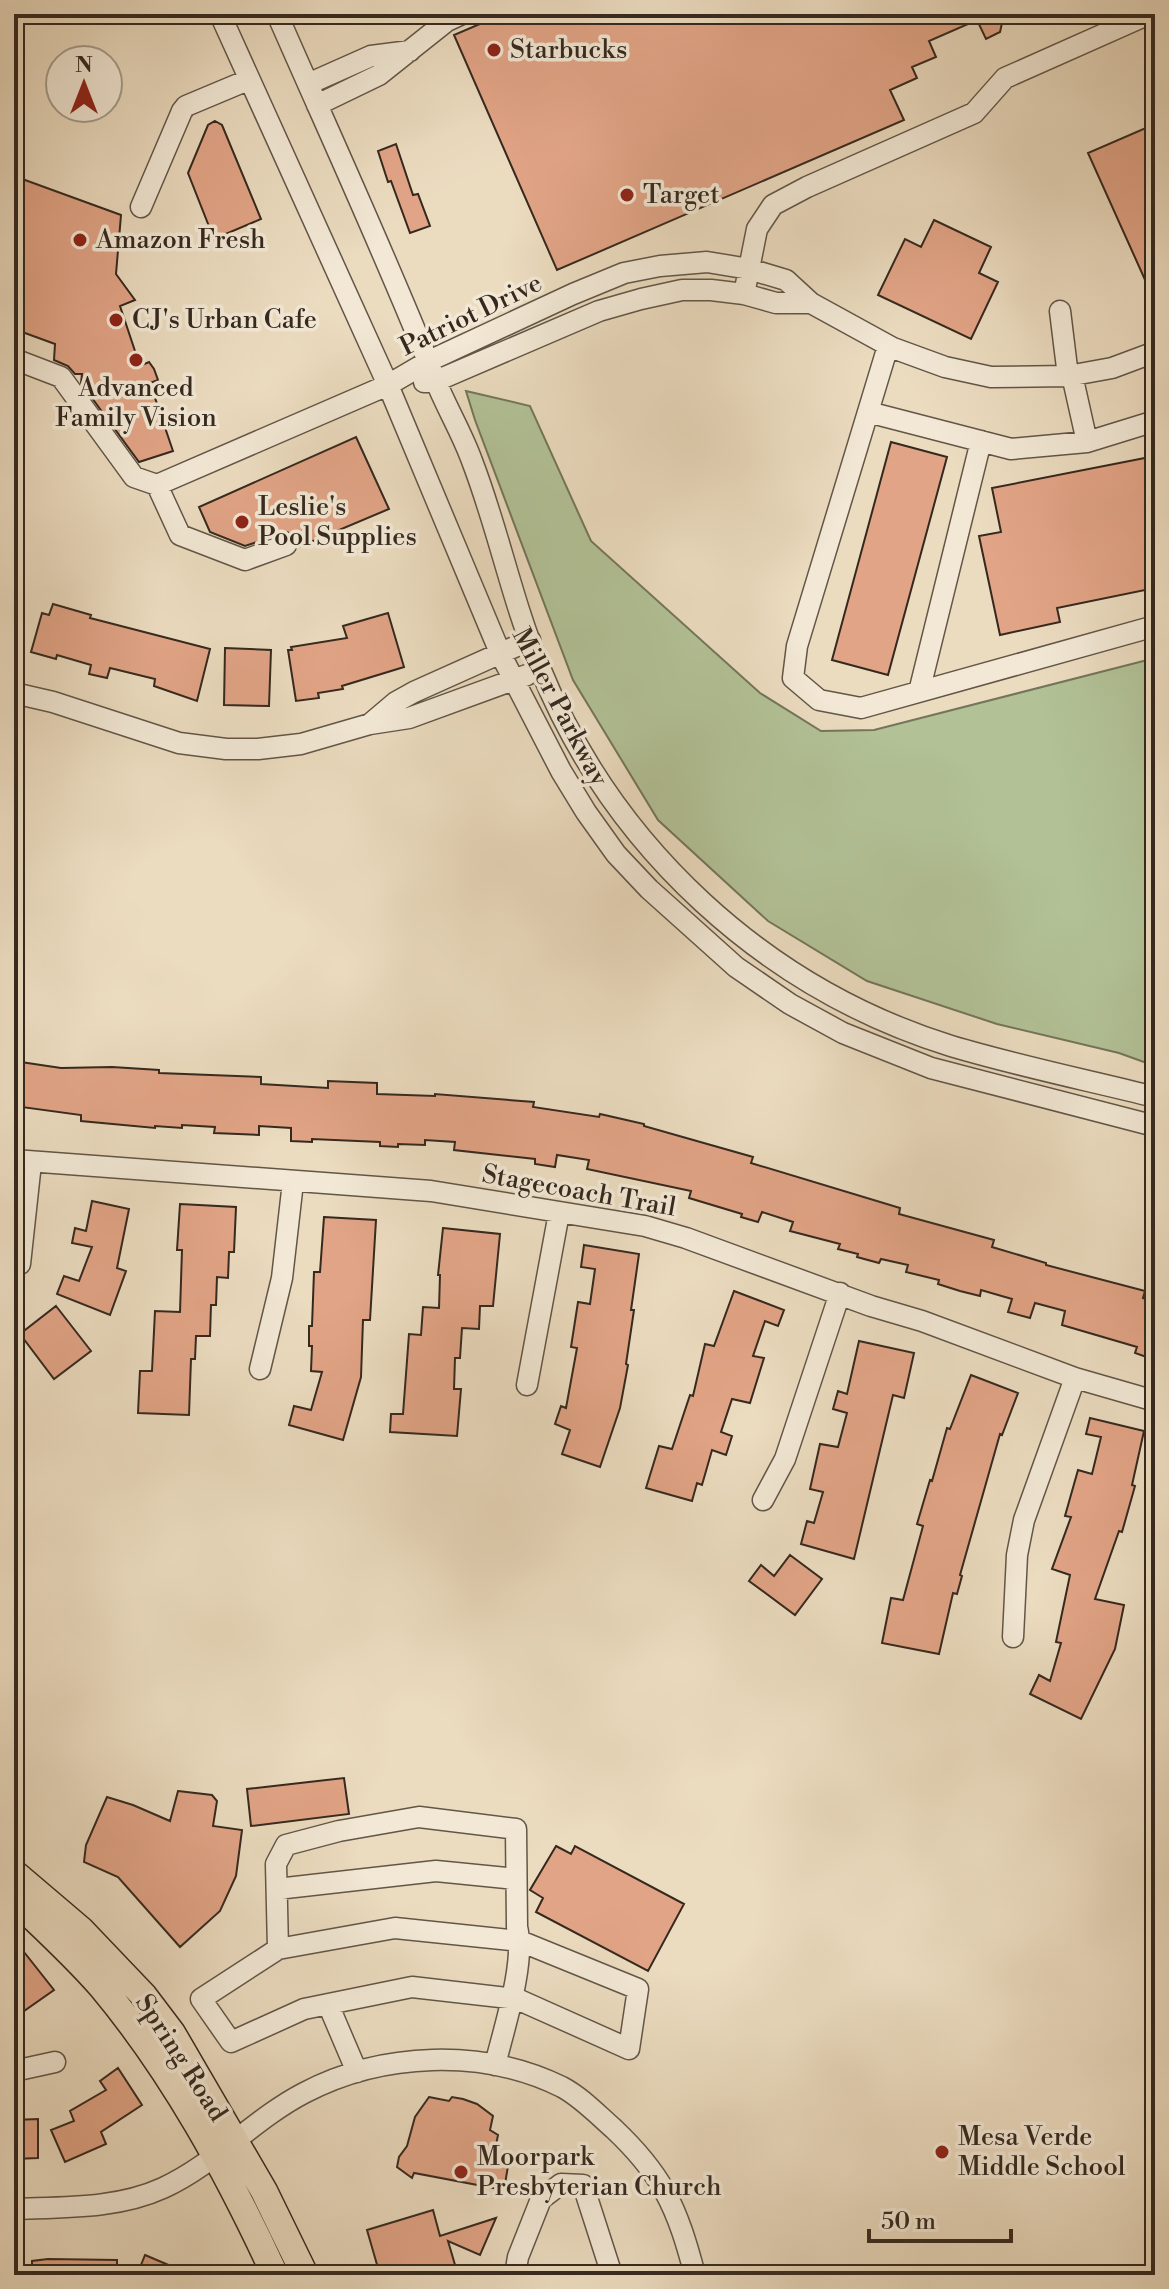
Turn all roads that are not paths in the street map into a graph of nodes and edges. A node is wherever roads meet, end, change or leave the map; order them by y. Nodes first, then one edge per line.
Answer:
1 (220, 14) edge
2 (277, 14) edge
3 (462, 14) edge
4 (1149, 14) edge
5 (410, 51) junction
6 (248, 80) junction
7 (308, 84) junction
8 (317, 105) junction
9 (141, 207) dead end
10 (749, 269) junction
11 (744, 294) junction
12 (811, 303) junction
13 (1060, 311) dead end
14 (888, 346) junction
15 (1155, 352) edge
16 (14, 359) edge
17 (429, 361) junction
18 (1070, 376) junction
19 (436, 381) junction
20 (388, 385) junction
21 (868, 412) junction
22 (1155, 421) edge
23 (981, 441) junction
24 (1087, 442) junction
25 (157, 485) junction
26 (286, 545) dead end
27 (1155, 626) edge
28 (530, 640) junction
29 (500, 654) junction
30 (540, 669) junction
31 (514, 680) junction
32 (437, 682) junction
33 (919, 692) junction
34 (14, 693) edge
35 (447, 704) junction
36 (370, 724) junction
37 (1155, 1097) edge
38 (1155, 1126) edge
39 (22, 1162) edge
40 (293, 1182) junction
41 (559, 1213) junction
42 (20, 1264) dead end
43 (840, 1293) junction
44 (260, 1369) dead end
45 (1075, 1378) junction
46 (527, 1385) dead end
47 (1155, 1401) edge
48 (763, 1500) dead end
49 (1013, 1637) dead end
50 (14, 1873) edge
51 (516, 1879) junction
52 (277, 1889) junction
53 (14, 1899) edge
54 (520, 1941) junction
55 (278, 1949) junction
56 (511, 1998) junction
57 (328, 2004) junction
58 (55, 2062) dead end
59 (495, 2065) junction
60 (14, 2071) edge
61 (357, 2072) junction
62 (225, 2148) junction
63 (14, 2209) edge
64 (275, 2275) edge
65 (305, 2275) edge
66 (515, 2275) edge
67 (612, 2275) edge
68 (695, 2275) edge

1 - 6 street, Miller Parkway
2 - 7 street, Miller Parkway
3 - 5 street
4 - 10 street
5 - 7 street
5 - 8 street
6 - 9 street
6 - 20 street, Miller Parkway
7 - 8 street, Miller Parkway
8 - 17 street, Miller Parkway
10 - 11 street
10 - 12 street, Patriot Drive
10 - 17 street, Patriot Drive
11 - 12 street, Patriot Drive
11 - 19 street, Patriot Drive
12 - 14 street, Patriot Drive
13 - 18 street
14 - 18 street, Patriot Drive
14 - 21 street
15 - 18 street, Patriot Drive
16 - 25 street
17 - 19 street, Miller Parkway
17 - 20 street, Patriot Drive
18 - 24 street
19 - 20 street, Patriot Drive
19 - 28 street, Miller Parkway
20 - 25 street
20 - 29 street, Miller Parkway
21 - 23 street
21 - 33 street
22 - 24 street
23 - 24 street
23 - 33 street
25 - 26 street
27 - 33 street
28 - 29 street
28 - 30 street, Miller Parkway
29 - 31 street, Miller Parkway
29 - 32 street
30 - 31 street
30 - 37 street, Miller Parkway
31 - 35 street
31 - 38 street, Miller Parkway
32 - 35 street
32 - 36 street
34 - 36 street
35 - 36 street
39 - 40 street, Stagecoach Trail
39 - 42 street
40 - 41 street, Stagecoach Trail
40 - 44 street
41 - 43 street, Stagecoach Trail
41 - 46 street
43 - 45 street, Stagecoach Trail
43 - 48 street
45 - 47 street, Stagecoach Trail
45 - 49 street
50 - 62 main road, Spring Road
51 - 52 street
51 - 52 street
51 - 54 street
52 - 55 street
53 - 62 main road, Spring Road
54 - 55 street
54 - 56 street
54 - 56 street
55 - 57 street
56 - 57 street
56 - 59 street
57 - 61 street
58 - 60 street
59 - 61 street
59 - 68 street
61 - 62 street
62 - 63 street
62 - 64 main road, Spring Road
62 - 65 main road, Spring Road
66 - 67 street

